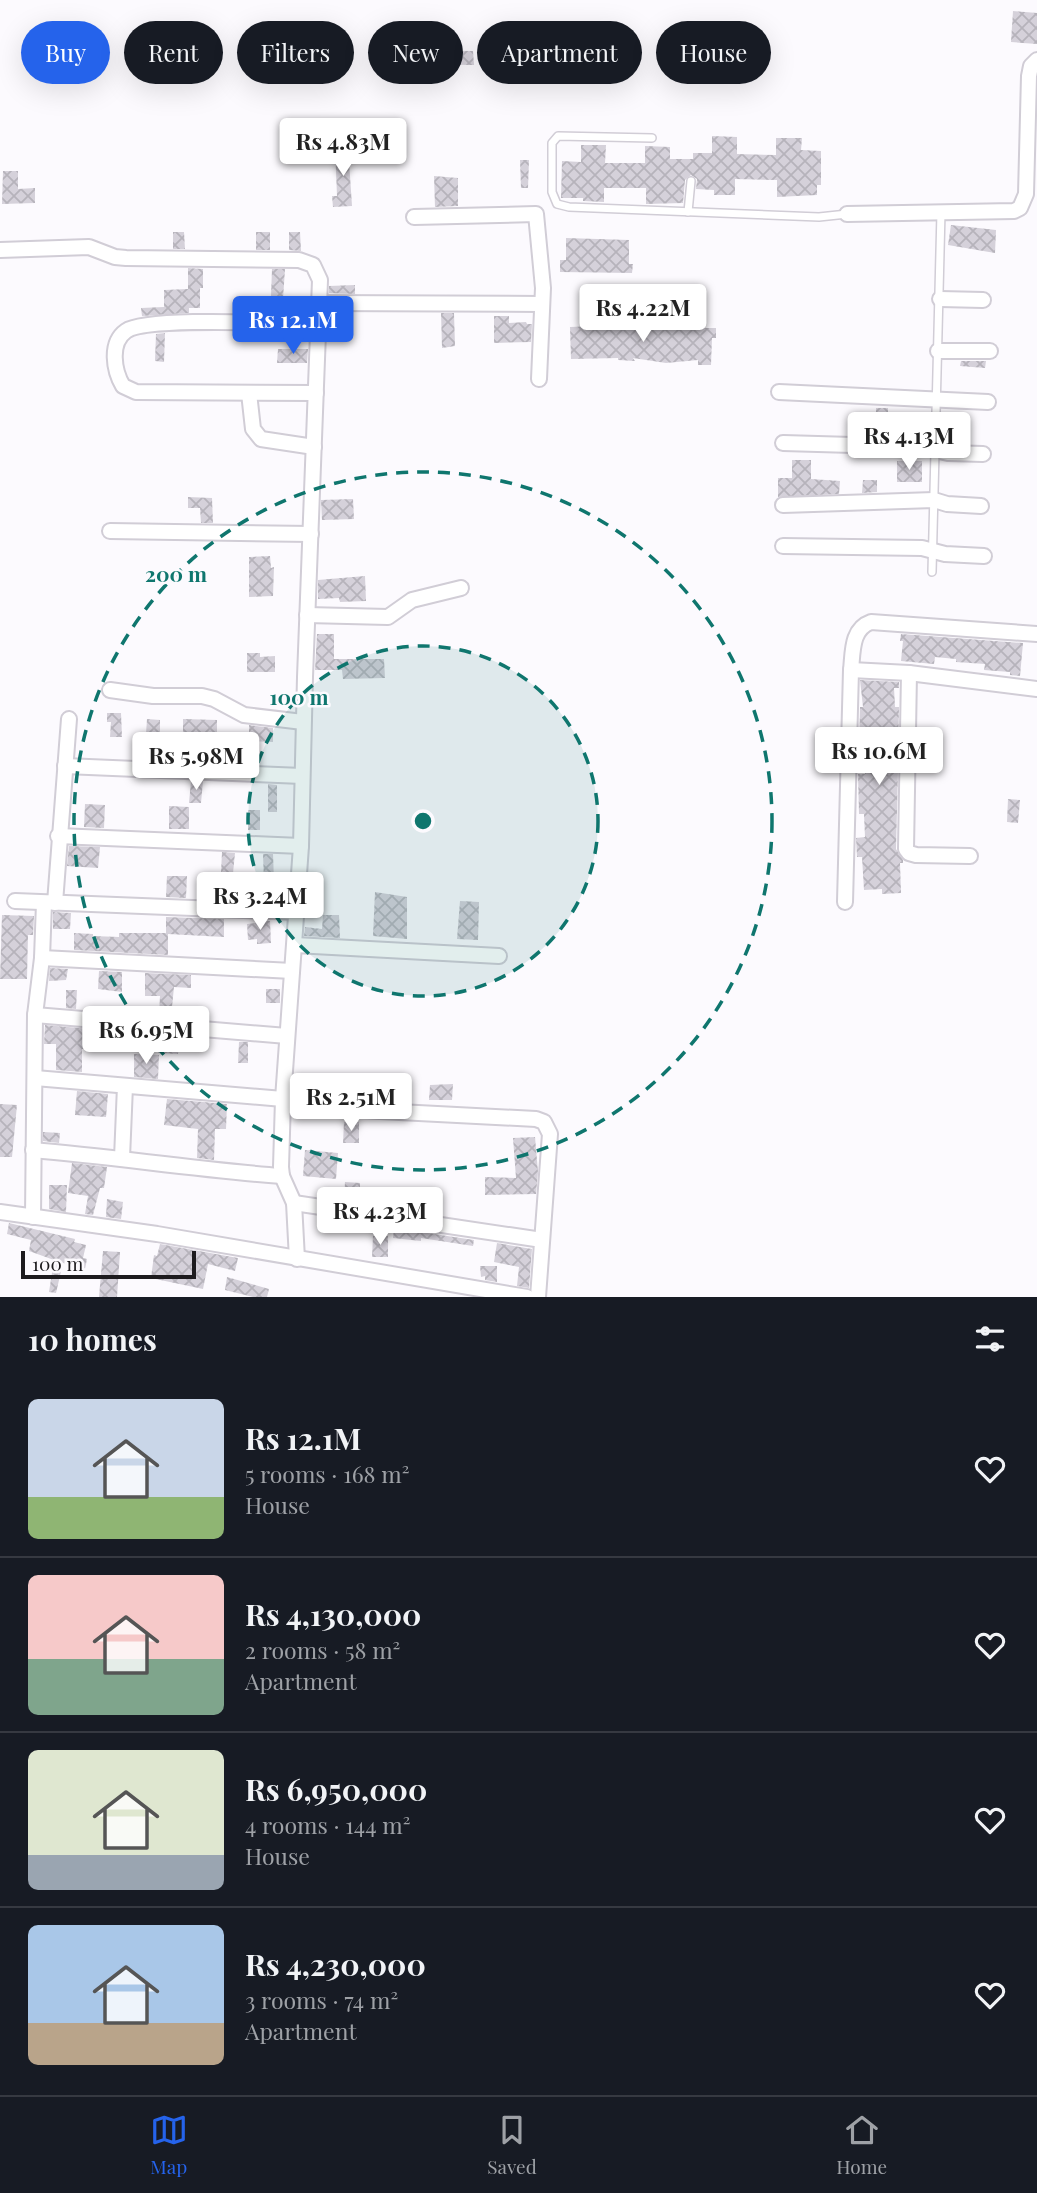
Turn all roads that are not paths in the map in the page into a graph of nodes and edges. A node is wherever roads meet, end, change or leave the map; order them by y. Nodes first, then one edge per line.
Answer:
1 (1037, 60) edge
2 (652, 138) dead end
3 (691, 181) dead end
4 (688, 212) junction
5 (941, 212) junction
6 (847, 214) joint
7 (414, 217) dead end
8 (0, 250) edge
9 (940, 299) junction
10 (983, 300) dead end
11 (319, 303) junction
12 (542, 304) junction
13 (318, 324) junction
14 (938, 351) junction
15 (990, 351) dead end
16 (539, 379) dead end
17 (249, 393) junction
18 (316, 393) junction
19 (779, 393) dead end
20 (937, 400) junction
21 (988, 402) dead end
22 (783, 443) dead end
23 (314, 447) junction
24 (936, 450) junction
25 (983, 454) dead end
26 (934, 500) junction
27 (783, 505) dead end
28 (981, 506) dead end
29 (110, 531) dead end
30 (311, 534) junction
31 (783, 546) dead end
32 (933, 550) junction
33 (984, 556) dead end
34 (932, 572) dead end
35 (461, 587) dead end
36 (307, 615) junction
37 (1037, 634) edge
38 (850, 670) junction
39 (909, 673) junction
40 (1037, 689) edge
41 (110, 691) dead end
42 (69, 719) dead end
43 (303, 722) junction
44 (65, 766) junction
45 (302, 776) junction
46 (58, 836) junction
47 (301, 846) junction
48 (970, 856) dead end
49 (15, 901) dead end
50 (845, 902) dead end
51 (50, 903) junction
52 (296, 912) junction
53 (295, 945) junction
54 (499, 956) dead end
55 (42, 958) junction
56 (292, 971) junction
57 (35, 1015) junction
58 (287, 1036) junction
59 (34, 1078) junction
60 (125, 1086) junction
61 (283, 1102) junction
62 (33, 1150) junction
63 (122, 1157) junction
64 (282, 1177) junction
65 (294, 1203) junction
66 (0, 1212) edge
67 (33, 1217) junction
68 (542, 1240) junction
69 (297, 1259) junction
70 (527, 1297) edge
71 (538, 1297) edge

1 - 5 street
2 - 4 lane
3 - 4 lane
4 - 6 lane
5 - 6 street
5 - 9 lane
7 - 12 street
8 - 11 street
9 - 10 street
9 - 14 lane
11 - 12 street
11 - 13 street
12 - 16 street
13 - 17 street
13 - 18 street
14 - 15 street
14 - 20 lane
17 - 18 street
17 - 23 street
18 - 23 street
19 - 20 street
20 - 21 street
20 - 24 lane
22 - 24 street
23 - 30 street
24 - 25 street
24 - 26 lane
26 - 27 street
26 - 28 street
26 - 32 lane
29 - 30 street
30 - 36 street
31 - 32 street
32 - 33 street
32 - 34 lane
35 - 36 street
36 - 43 street
37 - 38 street
38 - 39 street
38 - 50 street
39 - 40 street
39 - 48 street
41 - 43 street
42 - 44 street
43 - 45 street
44 - 45 street
44 - 46 street
45 - 47 street
46 - 47 street
46 - 51 street
47 - 52 street
49 - 51 street
51 - 52 street
51 - 55 street
52 - 53 street
53 - 54 street
53 - 56 street
55 - 56 street
55 - 57 street
56 - 58 street
57 - 58 street
57 - 59 street
58 - 61 street
59 - 60 street
59 - 62 street
60 - 61 street
60 - 63 street
61 - 64 street
61 - 68 street
62 - 63 street
62 - 67 street
63 - 64 street
64 - 65 street
65 - 68 street
65 - 69 street
66 - 67 street
67 - 69 street
68 - 71 street
69 - 70 street

